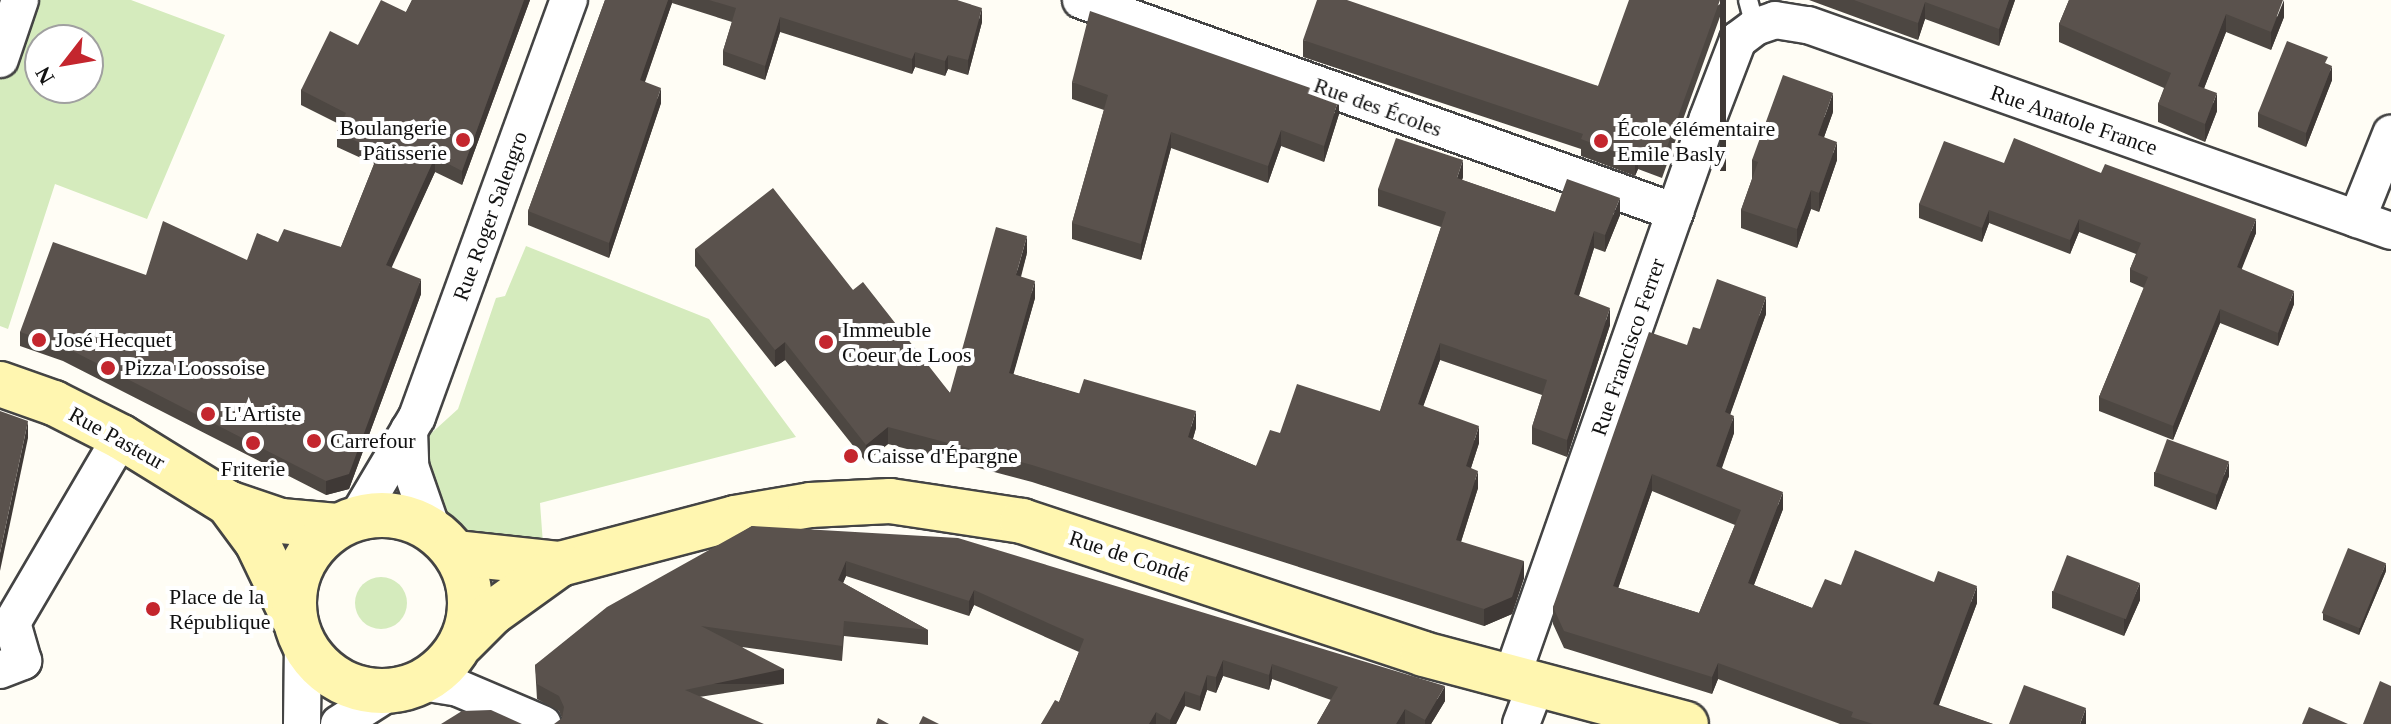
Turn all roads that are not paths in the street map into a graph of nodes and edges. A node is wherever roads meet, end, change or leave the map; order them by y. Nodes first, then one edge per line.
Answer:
1 (20, 0) edge
2 (569, 0) edge
3 (1081, 0) edge
4 (1752, 13) edge
5 (0, 59) edge
6 (2391, 134) edge
7 (1675, 212) junction
8 (2357, 219) junction
9 (2391, 231) edge
10 (0, 384) edge
11 (409, 430) junction
12 (116, 448) junction
13 (228, 503) junction
14 (347, 522) junction
15 (443, 541) junction
16 (560, 564) junction
17 (300, 636) junction
18 (462, 643) junction
19 (12, 666) edge
20 (1525, 679) junction
21 (406, 687) junction
22 (302, 724) edge
23 (339, 724) edge
24 (543, 724) edge
25 (1521, 724) edge
26 (1686, 724) edge

1 - 5 street
2 - 11 street, Rue Roger Salengro
3 - 7 street, Rue des Écoles
4 - 7 street, Rue Francisco Ferrer
4 - 8 street, Rue Anatole France
6 - 8 street
7 - 20 street, Rue Francisco Ferrer
8 - 9 street, Rue Anatole France
10 - 12 main road, Rue Pasteur
11 - 14 street
11 - 15 street
12 - 13 main road, Rue Pasteur
12 - 19 street
13 - 14 main road, Rue Pasteur
13 - 17 main road, Rue Pasteur
14 - 15 main road
14 - 17 main road
15 - 16 main road
15 - 18 main road
16 - 18 main road
16 - 20 main road, Rue de Condé
17 - 21 main road
17 - 22 street
18 - 21 main road
20 - 25 street, Rue Francisco Ferrer
20 - 26 main road, Rue de Condé
21 - 23 street
21 - 24 street

